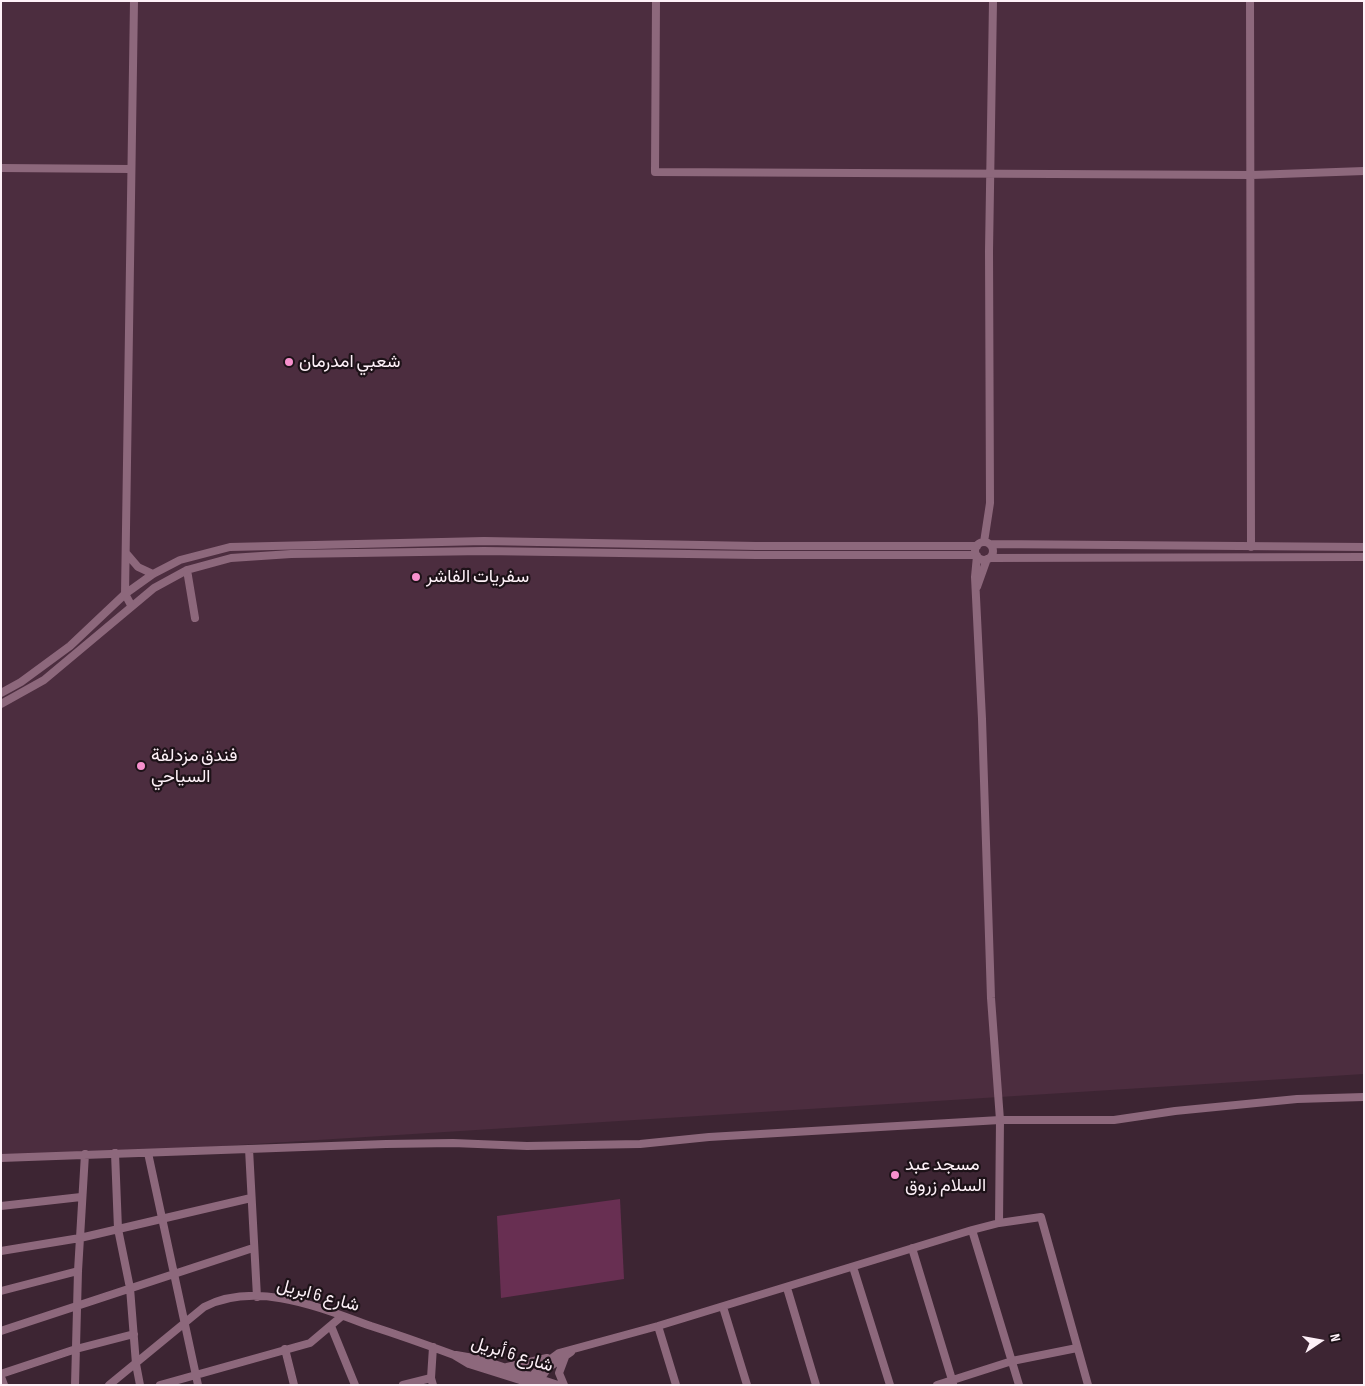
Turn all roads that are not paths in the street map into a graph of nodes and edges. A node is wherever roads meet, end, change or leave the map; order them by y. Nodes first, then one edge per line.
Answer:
1 (134, 1) edge
2 (656, 1) edge
3 (993, 1) edge
4 (1250, 1) edge
5 (1, 168) edge
6 (131, 169) junction
7 (1364, 171) edge
8 (990, 174) junction
9 (1252, 175) junction
10 (442, 542) junction
11 (987, 543) junction
12 (822, 546) junction
13 (976, 546) junction
14 (1251, 547) junction
15 (1364, 547) edge
16 (443, 552) junction
17 (126, 553) junction
18 (977, 555) junction
19 (822, 556) junction
20 (988, 558) junction
21 (1364, 558) edge
22 (187, 570) junction
23 (153, 574) junction
24 (976, 589) junction
25 (125, 594) junction
26 (131, 605) junction
27 (195, 618) dead end
28 (1, 693) edge
29 (1, 704) edge
30 (1364, 1097) edge
31 (1000, 1120) junction
32 (249, 1149) junction
33 (115, 1153) junction
34 (148, 1153) junction
35 (84, 1154) junction
36 (1, 1158) edge
37 (81, 1198) junction
38 (251, 1198) junction
39 (1, 1206) edge
40 (162, 1217) junction
41 (999, 1223) junction
42 (118, 1229) junction
43 (972, 1230) junction
44 (80, 1238) junction
45 (253, 1248) junction
46 (912, 1248) junction
47 (1, 1251) edge
48 (853, 1267) junction
49 (78, 1271) junction
50 (176, 1272) junction
51 (130, 1288) junction
52 (787, 1288) junction
53 (1, 1291) edge
54 (257, 1296) junction
55 (77, 1305) junction
56 (723, 1307) junction
57 (342, 1316) junction
58 (186, 1320) junction
59 (331, 1326) junction
60 (658, 1326) junction
61 (1, 1331) edge
62 (134, 1334) junction
63 (433, 1347) junction
64 (1076, 1348) junction
65 (76, 1349) junction
66 (285, 1350) junction
67 (575, 1350) junction
68 (454, 1355) junction
69 (565, 1356) junction
70 (552, 1357) junction
71 (1012, 1361) junction
72 (136, 1364) junction
73 (507, 1367) junction
74 (195, 1373) junction
75 (1, 1376) edge
76 (533, 1380) edge
77 (432, 1381) edge
78 (953, 1382) edge
79 (4, 1385) edge
80 (75, 1385) edge
81 (109, 1385) edge
82 (140, 1385) edge
83 (160, 1385) edge
84 (198, 1385) edge
85 (294, 1385) edge
86 (355, 1385) edge
87 (403, 1385) edge
88 (558, 1385) edge
89 (564, 1385) edge
90 (676, 1385) edge
91 (747, 1385) edge
92 (816, 1385) edge
93 (890, 1385) edge
94 (937, 1385) edge
95 (1019, 1385) edge
96 (1088, 1385) edge

1 - 6 street
2 - 8 street
3 - 8 street
4 - 9 street
5 - 6 street
6 - 17 street
7 - 9 street
8 - 9 street
8 - 11 street
9 - 14 street
10 - 12 street
10 - 16 street
10 - 23 street
11 - 13 street
11 - 14 street
11 - 20 street
12 - 13 street
12 - 19 street
13 - 18 street
14 - 15 street
16 - 19 street
16 - 22 street
17 - 23 street
17 - 25 street
18 - 19 street
18 - 20 street
18 - 24 street
20 - 21 street
20 - 24 street
22 - 26 street
22 - 27 street
23 - 25 street
24 - 31 street
25 - 26 street
25 - 28 street
26 - 29 street
30 - 31 street
31 - 32 street
31 - 41 street
32 - 34 street
32 - 38 street
33 - 34 street
33 - 35 street
33 - 42 street
34 - 40 street
35 - 36 street
35 - 37 street
37 - 39 street
37 - 44 street
38 - 40 street
38 - 45 street
40 - 42 street
40 - 50 street
41 - 43 street
41 - 64 street
42 - 44 street
42 - 51 street
43 - 46 street
43 - 71 street
44 - 47 street
44 - 49 street
45 - 50 street
45 - 54 street
46 - 48 street
46 - 78 street
48 - 52 street
48 - 93 street
49 - 53 street
49 - 55 street
50 - 51 street
50 - 58 street
51 - 55 street
51 - 62 street
52 - 56 street
52 - 92 street
54 - 57 street, شارع 6 ابريل
54 - 58 street, شارع 6 ابريل
55 - 61 street
55 - 65 street
56 - 60 street
56 - 91 street
57 - 59 street
57 - 63 street, شارع 6 ابريل
58 - 72 street, شارع 6 ابريل
58 - 74 street
59 - 66 street
59 - 86 street
60 - 67 street
60 - 90 street
62 - 65 street
62 - 72 street
63 - 68 street, شارع 6 ابريل
63 - 77 street
64 - 71 street
64 - 96 street
65 - 75 street
65 - 80 street
66 - 74 street
66 - 85 street
67 - 69 street
67 - 70 street
68 - 73 street, شارع 6 أبريل
68 - 76 street, شارع 6 أبريل
69 - 76 street
69 - 89 street
70 - 73 street
70 - 76 street
71 - 78 street
71 - 95 street
72 - 81 street, شارع 6 ابريل
72 - 82 street
73 - 76 street, شارع 6 أبريل
74 - 83 street
74 - 84 street
75 - 79 street
76 - 88 street, شارع 6 أبريل
77 - 87 street
78 - 94 street

